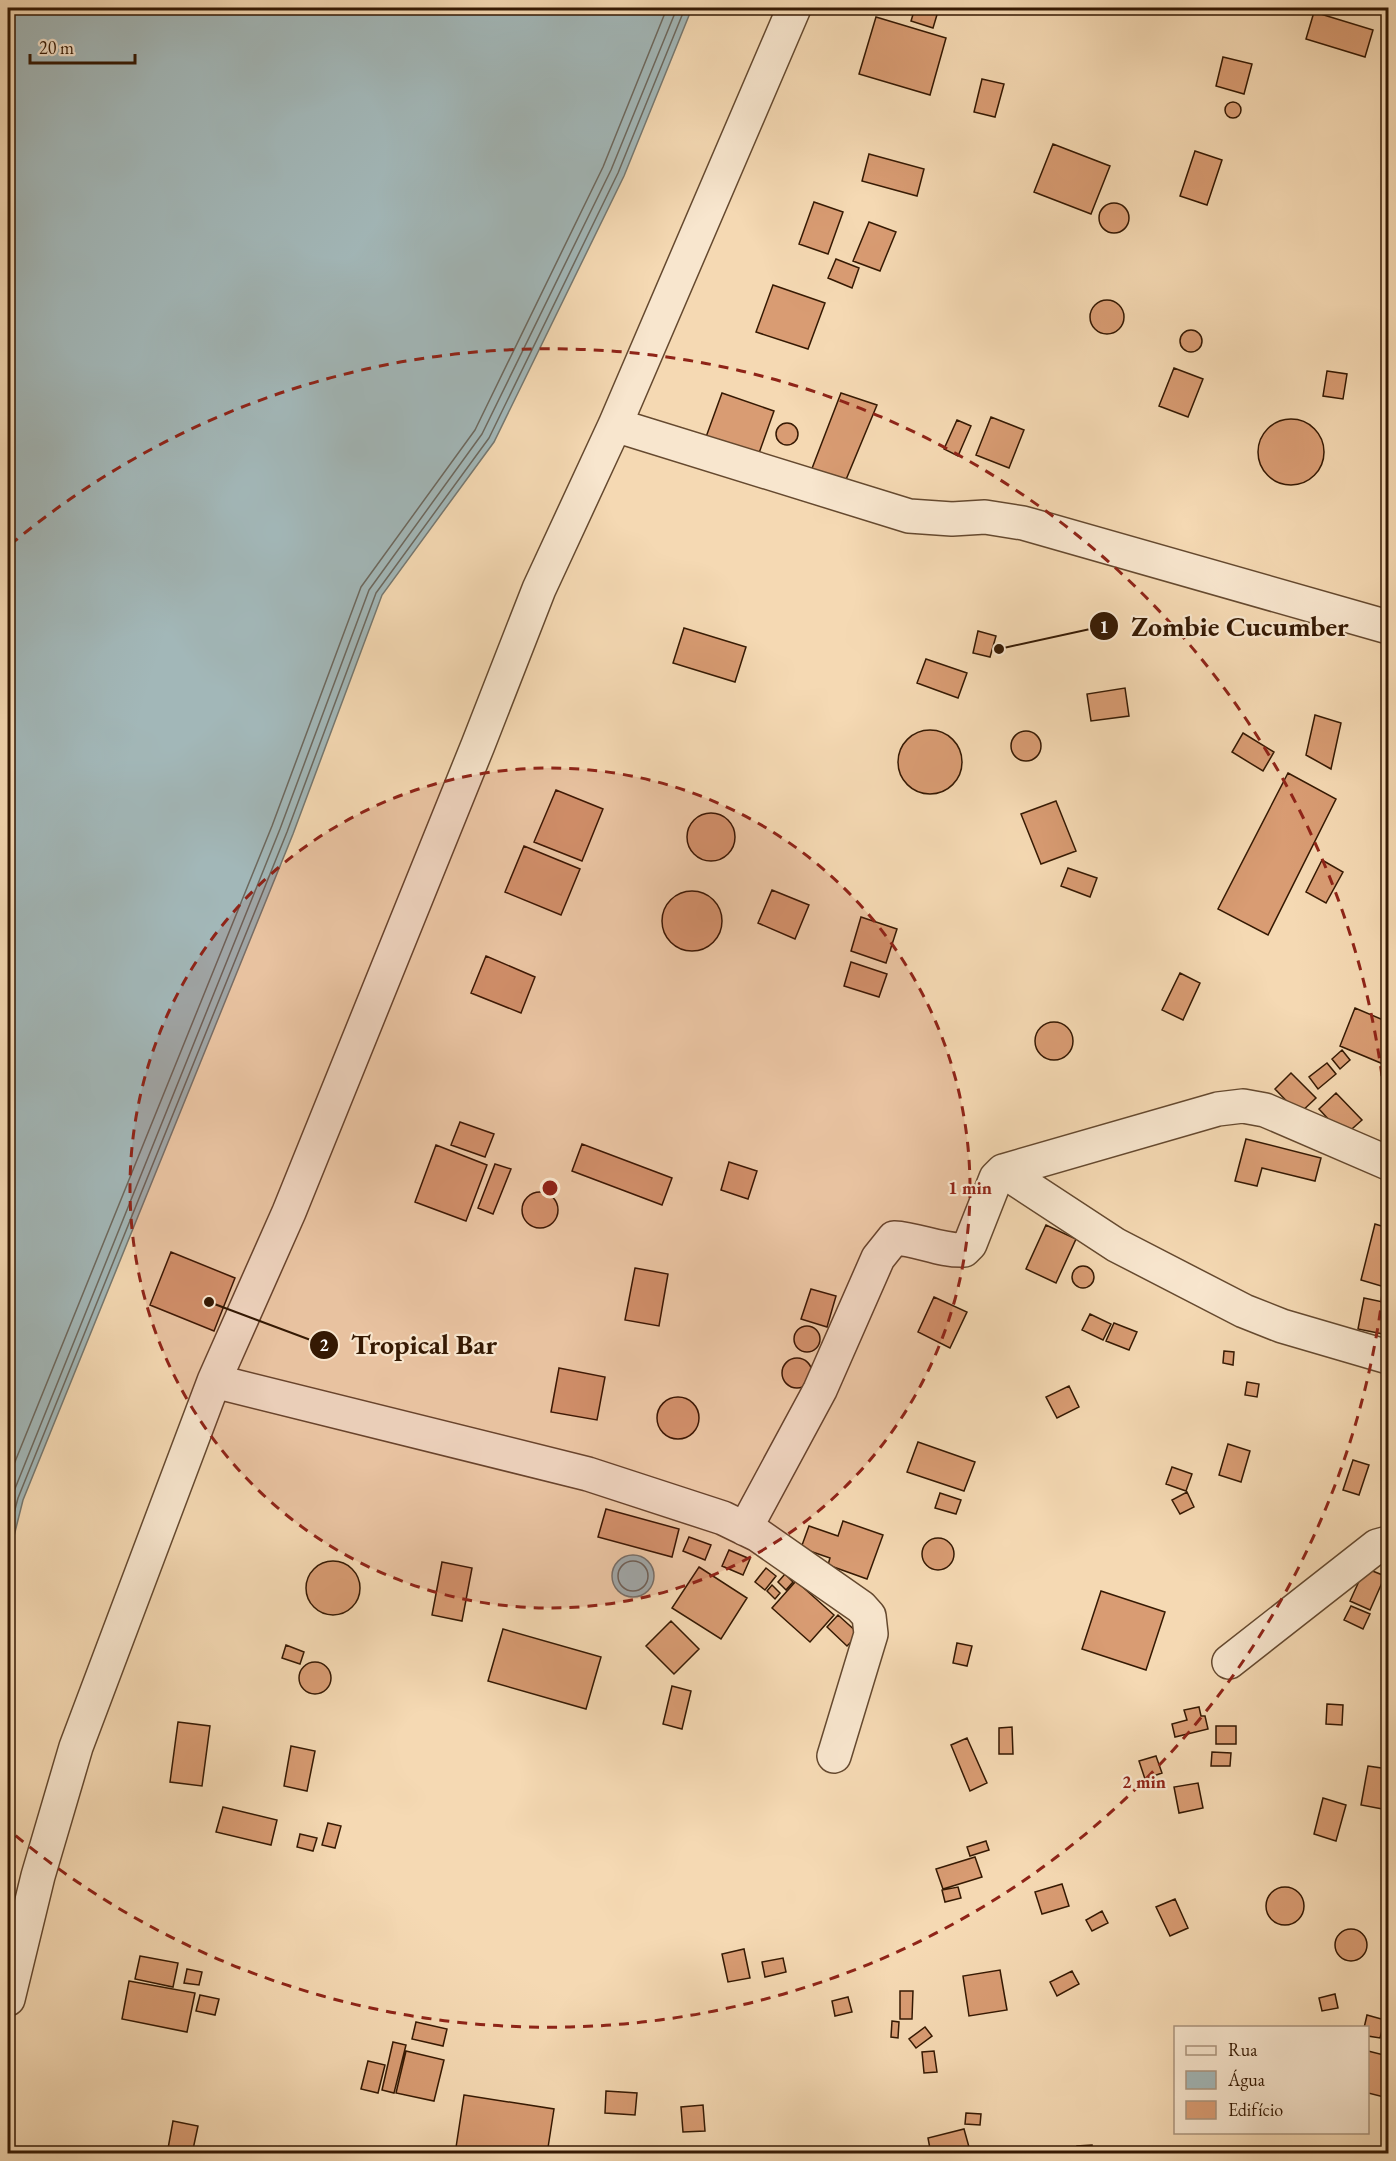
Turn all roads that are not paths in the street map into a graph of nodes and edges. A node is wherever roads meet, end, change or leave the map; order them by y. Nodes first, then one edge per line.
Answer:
1 (794, 8) edge
2 (615, 425) junction
3 (1389, 627) edge
4 (1389, 1164) edge
5 (1003, 1171) junction
6 (1389, 1357) edge
7 (214, 1381) junction
8 (745, 1529) junction
9 (1389, 1543) edge
10 (1229, 1662) dead end
11 (834, 1756) dead end
12 (8, 2000) edge

1 - 2 street
2 - 3 street
2 - 7 street
4 - 5 street
5 - 6 street
5 - 8 street
7 - 8 street
7 - 12 street
8 - 11 street
9 - 10 street

